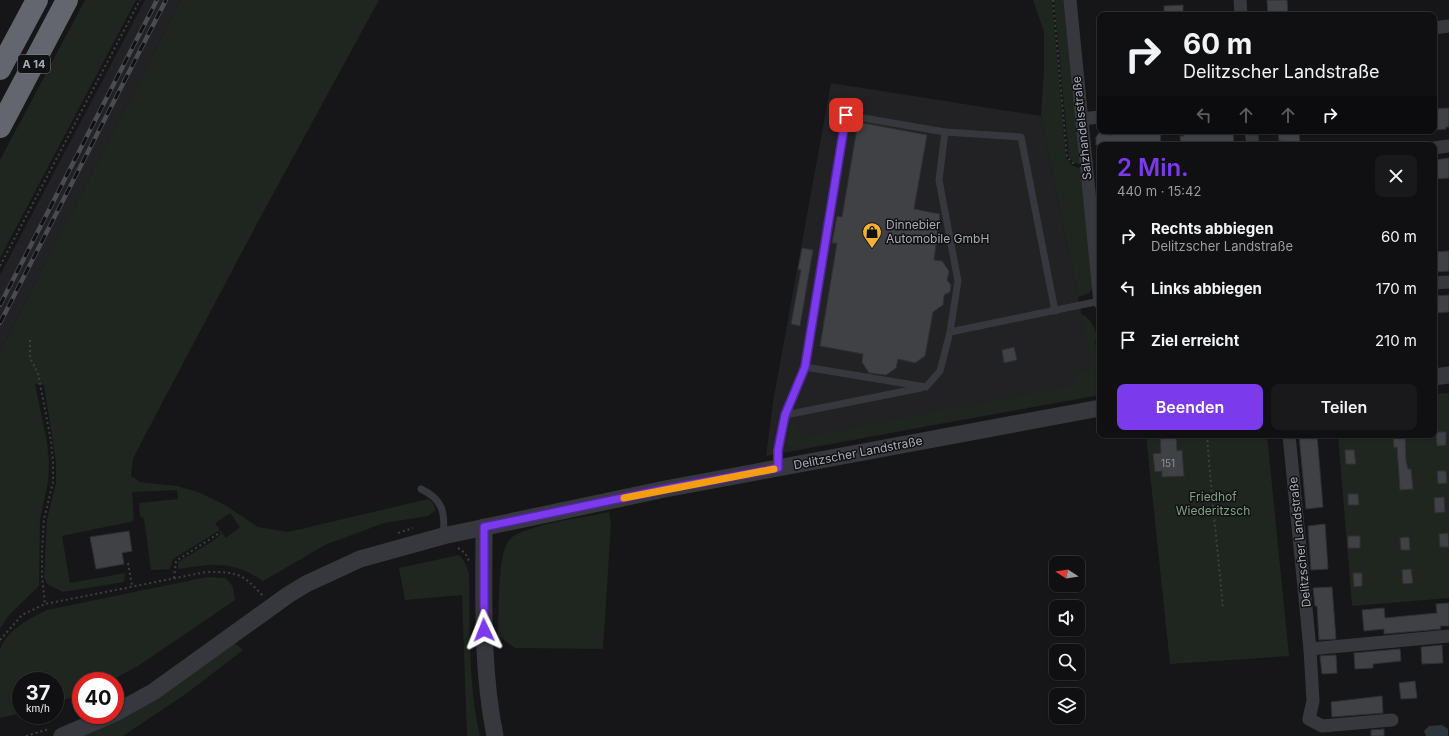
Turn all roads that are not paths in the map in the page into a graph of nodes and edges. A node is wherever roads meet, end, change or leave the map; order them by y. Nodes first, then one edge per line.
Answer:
1 (37, 0) edge
2 (67, 0) edge
3 (1070, 0) edge
4 (1240, 0) edge
5 (1241, 12) edge
6 (1449, 26) edge
7 (1437, 28) edge
8 (0, 69) edge
9 (1097, 118) edge
10 (1081, 119) junction
11 (0, 127) edge
12 (945, 132) junction
13 (1449, 146) edge
14 (1437, 148) edge
15 (1096, 219) edge
16 (1097, 240) edge
17 (1449, 282) edge
18 (1437, 283) edge
19 (1097, 303) edge
20 (1055, 311) junction
21 (950, 332) junction
22 (805, 367) junction
23 (1449, 376) edge
24 (1437, 377) edge
25 (926, 388) junction
26 (1097, 409) edge
27 (785, 415) junction
28 (1289, 438) edge
29 (778, 468) junction
30 (421, 489) dead end
31 (484, 527) junction
32 (443, 536) junction
33 (1449, 636) edge
34 (1310, 649) junction
35 (124, 708) edge
36 (1392, 720) dead end
37 (90, 724) edge
38 (62, 736) edge
39 (495, 736) edge

1 - 8 highway, A 14
2 - 11 highway, A 14
3 - 10 street, Salzhandelsstraße
4 - 5 street
6 - 7 street
9 - 10 street
10 - 15 street, Salzhandelsstraße
12 - 20 lane
12 - 21 lane
12 - 22 lane
13 - 14 street
15 - 16 street, Salzhandelsstraße
17 - 18 street
19 - 20 lane
20 - 21 lane
21 - 25 lane
22 - 25 lane
22 - 27 lane
23 - 24 street
25 - 27 lane
26 - 29 street, Delitzscher Landstraße
27 - 29 lane
28 - 34 street, Delitzscher Landstraße
29 - 31 street, Delitzscher Landstraße
30 - 32 lane
31 - 32 street, Delitzscher Landstraße
31 - 39 street
32 - 35 street, Delitzscher Landstraße
33 - 34 street
34 - 36 street, Delitzscher Landstraße
37 - 38 street

